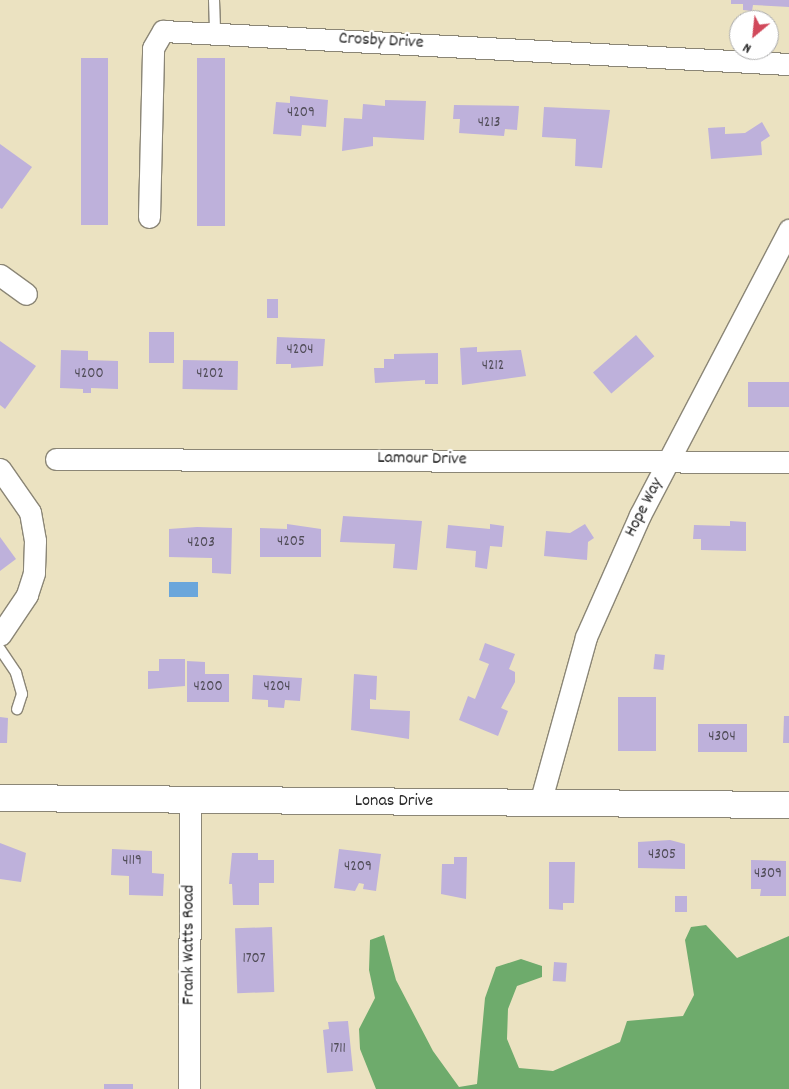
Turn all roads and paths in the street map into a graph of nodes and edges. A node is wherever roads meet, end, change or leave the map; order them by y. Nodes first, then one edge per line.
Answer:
1 (214, 0) edge
2 (215, 33) junction
3 (789, 64) edge
4 (149, 217) dead end
5 (789, 230) edge
6 (0, 275) edge
7 (26, 294) dead end
8 (56, 459) dead end
9 (789, 462) edge
10 (667, 464) junction
11 (0, 469) edge
12 (7, 622) edge
13 (0, 635) edge
14 (0, 649) edge
15 (17, 709) dead end
16 (0, 798) edge
17 (190, 800) junction
18 (540, 803) junction
19 (789, 805) edge
20 (190, 1089) edge

1 - 2 lane
2 - 3 street, Crosby Drive
2 - 4 street, Crosby Drive
5 - 10 street, Hope Way
6 - 7 street
8 - 10 street, Lamour Drive
9 - 10 street, Lamour Drive
10 - 18 street, Hope Way
11 - 12 street
12 - 13 street
14 - 15 lane
16 - 17 street, Lonas Drive
17 - 18 street, Lonas Drive
17 - 20 street, Frank Watts Road
18 - 19 street, Lonas Drive

